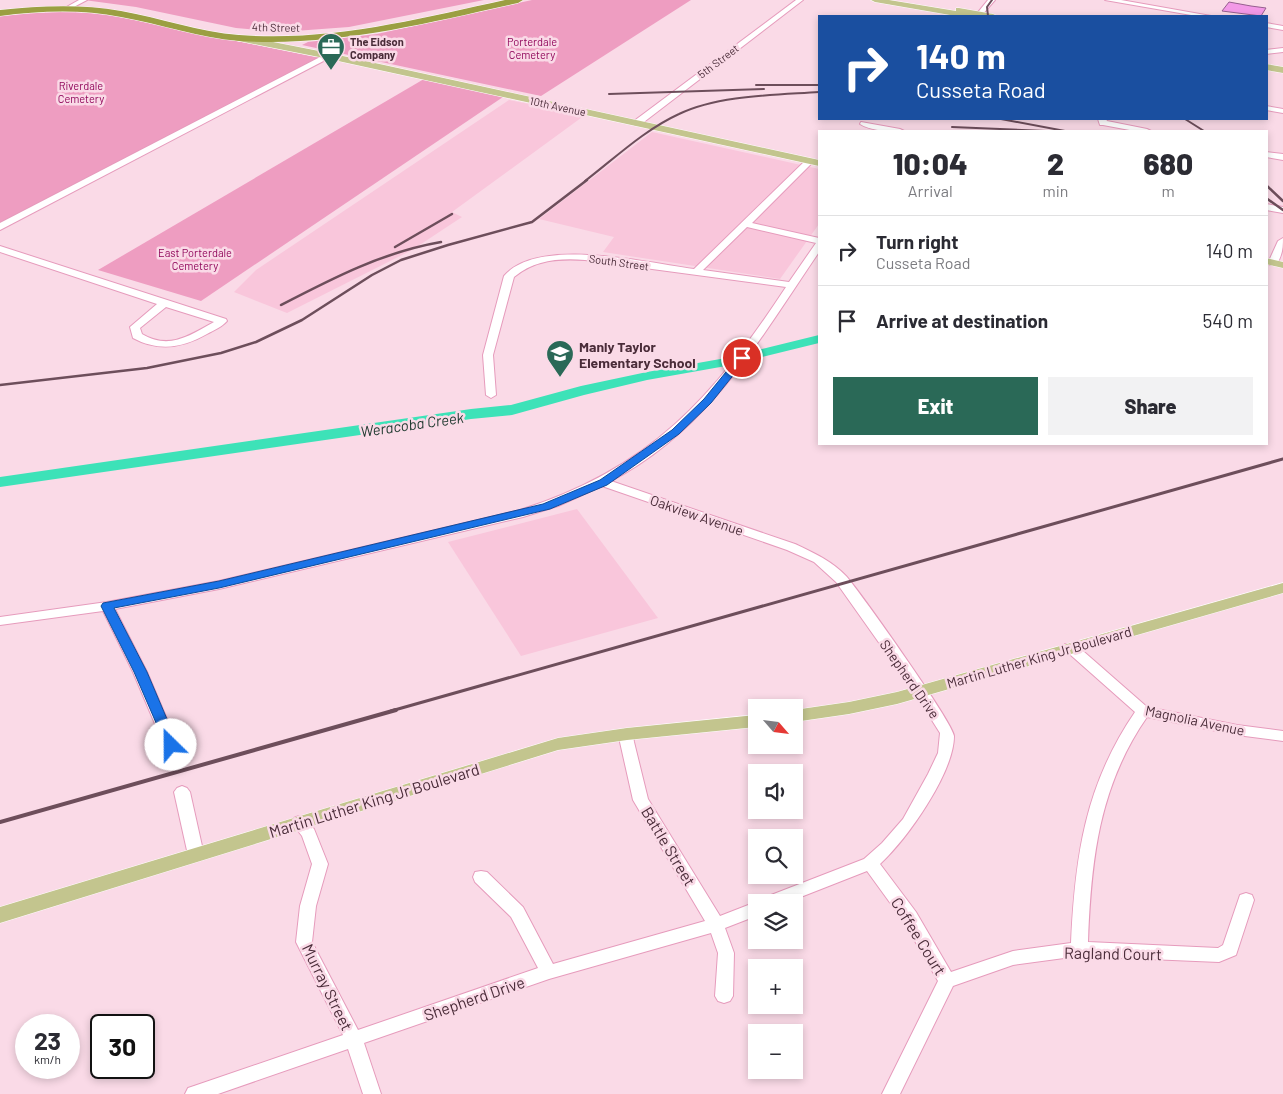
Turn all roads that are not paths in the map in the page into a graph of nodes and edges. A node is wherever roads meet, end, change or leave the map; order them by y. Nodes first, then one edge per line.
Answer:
1 (55, 0) edge
2 (493, 0) edge
3 (518, 0) edge
4 (800, 0) edge
5 (875, 0) edge
6 (898, 0) edge
7 (992, 0) edge
8 (1108, 0) edge
9 (98, 2) edge
10 (72, 4) edge
11 (1186, 4) dead end
12 (0, 6) edge
13 (30, 7) junction
14 (1180, 12) junction
15 (0, 13) edge
16 (963, 15) edge
17 (979, 15) edge
18 (1201, 15) edge
19 (143, 19) junction
20 (200, 24) junction
21 (1268, 25) edge
22 (1283, 28) edge
23 (281, 37) junction
24 (237, 38) junction
25 (310, 39) junction
26 (297, 49) junction
27 (1283, 50) edge
28 (1268, 52) edge
29 (329, 56) junction
30 (1268, 63) edge
31 (1283, 66) edge
32 (1268, 67) edge
33 (1283, 70) edge
34 (1268, 108) edge
35 (1283, 111) edge
36 (867, 121) edge
37 (1103, 121) edge
38 (637, 123) junction
39 (858, 130) edge
40 (897, 130) edge
41 (1144, 130) edge
42 (1268, 154) edge
43 (1283, 157) edge
44 (814, 162) edge
45 (1268, 207) edge
46 (1283, 210) edge
47 (744, 224) junction
48 (0, 227) edge
49 (1283, 241) edge
50 (818, 243) edge
51 (818, 244) edge
52 (0, 250) edge
53 (1274, 263) edge
54 (695, 273) junction
55 (790, 285) junction
56 (164, 303) junction
57 (491, 395) dead end
58 (603, 482) junction
59 (843, 583) joint
60 (1283, 588) edge
61 (107, 606) junction
62 (0, 621) edge
63 (1070, 648) junction
64 (921, 691) junction
65 (1143, 711) junction
66 (803, 715) edge
67 (748, 722) edge
68 (627, 734) junction
69 (1283, 736) edge
70 (171, 745) dead end
71 (182, 792) dead end
72 (300, 822) junction
73 (196, 855) junction
74 (870, 863) junction
75 (481, 877) dead end
76 (792, 894) edge
77 (1246, 900) dead end
78 (748, 912) edge
79 (0, 916) edge
80 (716, 925) junction
81 (1078, 949) junction
82 (549, 972) junction
83 (947, 980) junction
84 (724, 996) dead end
85 (354, 1039) junction
86 (194, 1094) edge
87 (372, 1094) edge
88 (892, 1094) edge

1 - 13 highway
2 - 23 highway, 4th Street
3 - 25 highway, 4th Street
4 - 38 street, 5th Street
5 - 16 main road
6 - 17 main road
7 - 17 street
8 - 14 street
9 - 10 highway, 4th Street
9 - 20 highway, 4th Street
10 - 13 highway, 4th Street
10 - 19 highway, 4th Street
11 - 14 street
12 - 13 highway
13 - 15 highway
14 - 18 street
19 - 20 highway
19 - 24 highway, 4th Street
20 - 23 highway, 4th Street
21 - 22 street
23 - 24 highway, 4th Street
23 - 25 highway, 4th Street
23 - 26 main road, 10th Avenue
24 - 26 main road, 10th Avenue
25 - 26 highway
26 - 29 main road, 10th Avenue
27 - 28 street
29 - 38 main road, 10th Avenue
29 - 48 street
30 - 31 main road
32 - 33 main road
34 - 35 street
36 - 39 street
36 - 40 street
37 - 41 street
38 - 44 main road, 10th Avenue
42 - 43 street
44 - 47 street
45 - 46 street
47 - 50 street
47 - 54 street
49 - 53 street
51 - 55 street
52 - 56 street
54 - 55 street
54 - 57 street, South Street
55 - 58 street
56 - 56 street
58 - 59 street, Oakview Avenue
58 - 61 street
59 - 64 street, Shepherd Drive
60 - 63 main road, Martin Luther King Jr Boulevard
61 - 62 street
61 - 70 street
63 - 64 main road, Martin Luther King Jr Boulevard
63 - 65 street, Magnolia Avenue
64 - 66 main road, Martin Luther King Jr Boulevard
64 - 74 street, Shepherd Drive
65 - 69 street, Magnolia Avenue
65 - 81 street
67 - 68 main road, Martin Luther King Jr Boulevard
68 - 72 main road, Martin Luther King Jr Boulevard
68 - 80 street, Battle Street
71 - 73 street
72 - 73 main road, Martin Luther King Jr Boulevard
72 - 85 street, Murray Street
73 - 79 main road, Martin Luther King Jr Boulevard
74 - 76 street, Shepherd Drive
74 - 83 street, Coffee Court
75 - 82 street
77 - 81 street, Ragland Court
78 - 80 street, Shepherd Drive
80 - 82 street, Shepherd Drive
80 - 84 street, Battle Street
81 - 83 street, Ragland Court
82 - 85 street, Shepherd Drive
83 - 88 street, Coffee Court
85 - 86 street, Shepherd Drive
85 - 87 street, Murray Street

